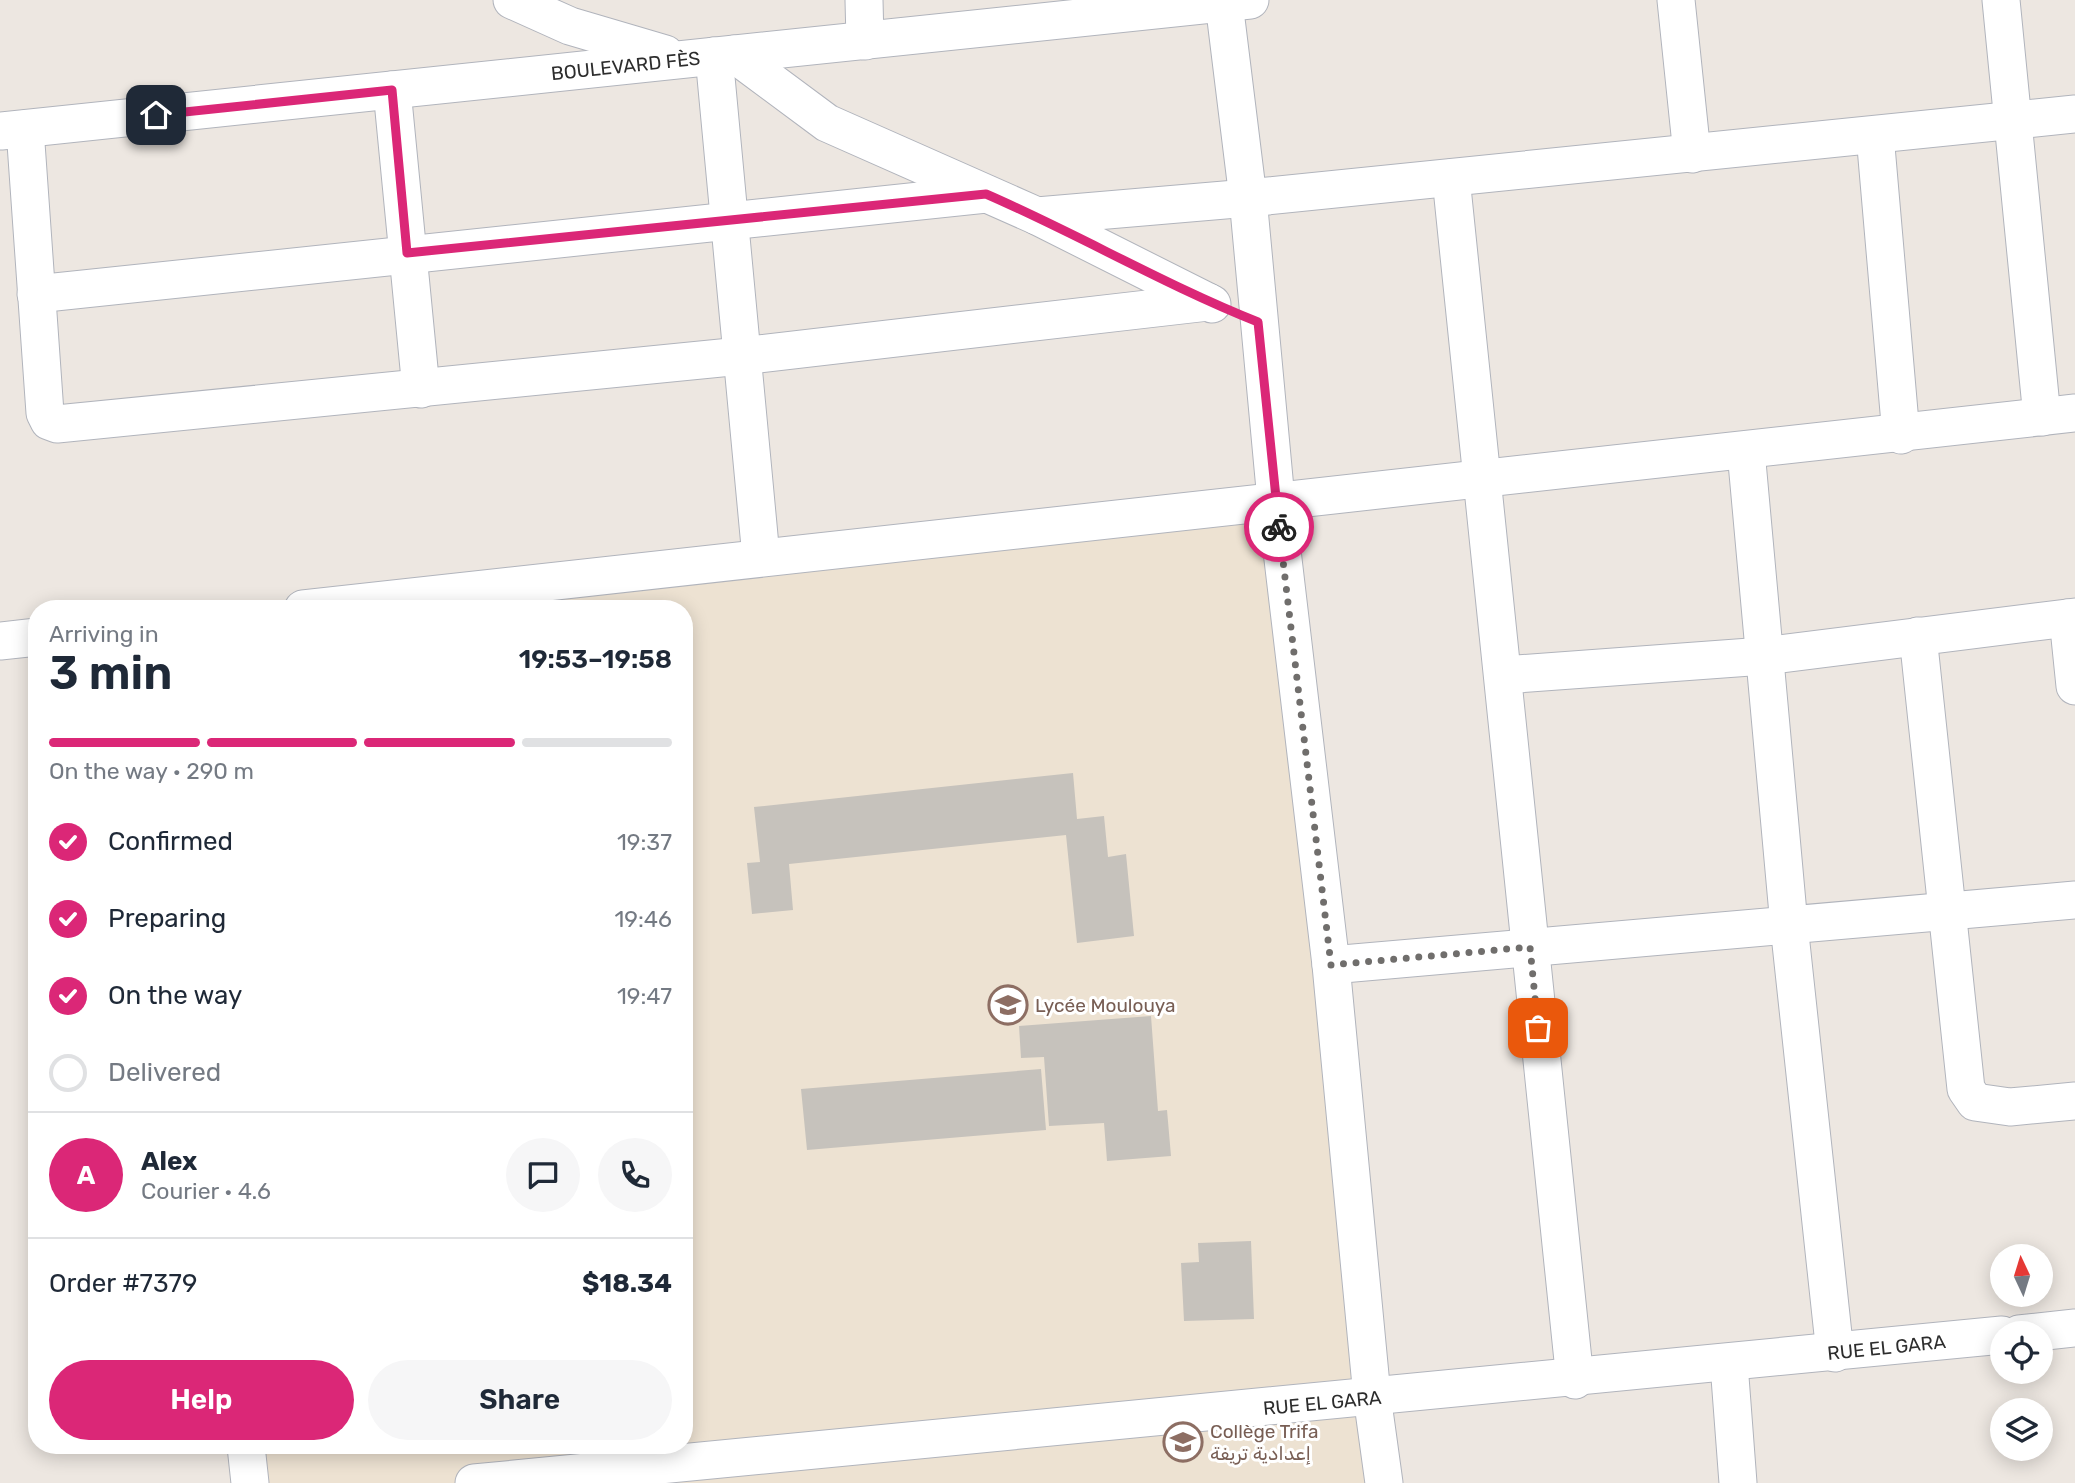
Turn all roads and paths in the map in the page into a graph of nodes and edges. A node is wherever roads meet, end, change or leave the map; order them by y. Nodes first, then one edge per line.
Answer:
1 (512, 0) edge
2 (864, 0) edge
3 (1676, 0) edge
4 (2001, 0) edge
5 (1237, 1) edge
6 (569, 13) edge
7 (1009, 13) edge
8 (865, 41) junction
9 (710, 57) junction
10 (392, 90) junction
11 (2075, 114) edge
12 (2012, 121) junction
13 (13, 130) edge
14 (1875, 135) junction
15 (1692, 153) junction
16 (1451, 178) junction
17 (986, 194) junction
18 (1248, 198) junction
19 (1037, 216) junction
20 (729, 223) junction
21 (407, 253) junction
22 (36, 294) junction
23 (1208, 302) junction
24 (1258, 322) junction
25 (741, 355) junction
26 (421, 389) junction
27 (2058, 415) edge
28 (1901, 435) junction
29 (1746, 451) junction
30 (1481, 479) junction
31 (1276, 500) junction
32 (761, 557) junction
33 (382, 600) edge
34 (2072, 617) edge
35 (1918, 636) junction
36 (28, 638) edge
37 (0, 641) edge
38 (1764, 656) junction
39 (1504, 675) junction
40 (2075, 686) edge
41 (2075, 900) edge
42 (1947, 911) junction
43 (1789, 925) junction
44 (1530, 947) junction
45 (1331, 965) junction
46 (2075, 1101) edge
47 (2075, 1328) edge
48 (2053, 1330) edge
49 (1990, 1336) edge
50 (1835, 1353) junction
51 (1729, 1364) junction
52 (1575, 1380) junction
53 (1371, 1396) junction
54 (247, 1454) edge
55 (250, 1483) edge
56 (474, 1483) edge
57 (1384, 1483) edge
58 (1738, 1483) edge

1 - 6 street
2 - 8 street
3 - 15 street
4 - 12 street
5 - 7 street, BOULEVARD FÈS
5 - 18 street
6 - 9 street
7 - 8 street, BOULEVARD FÈS
8 - 9 street, BOULEVARD FÈS
9 - 10 street, BOULEVARD FÈS
9 - 17 street
9 - 20 street
10 - 13 street, BOULEVARD FÈS
10 - 21 street
11 - 12 street
12 - 14 street
12 - 27 street
13 - 22 street
14 - 15 street
14 - 28 street
15 - 16 street
16 - 18 street
16 - 30 street
17 - 19 street
17 - 20 street
18 - 19 street
18 - 24 street
19 - 23 street
20 - 21 street
20 - 25 street
21 - 22 street
21 - 26 street
22 - 26 street
23 - 24 street
23 - 25 street
24 - 31 street
25 - 26 street
25 - 32 street
27 - 28 street
28 - 29 street
29 - 30 street
29 - 38 street
30 - 31 street
30 - 39 street
31 - 32 street
31 - 45 street
32 - 33 street
34 - 35 street
34 - 40 street
35 - 38 street
35 - 42 street
36 - 37 street
38 - 39 street
38 - 43 street
39 - 44 street
41 - 42 street
42 - 43 street
42 - 46 street
43 - 44 street
43 - 50 street
44 - 45 street
44 - 52 street
45 - 53 street
47 - 48 street
49 - 50 street, RUE EL GARA
50 - 51 street, RUE EL GARA
51 - 52 street, RUE EL GARA
51 - 58 street
52 - 53 street, RUE EL GARA
53 - 56 street, RUE EL GARA
53 - 57 street
54 - 55 street

